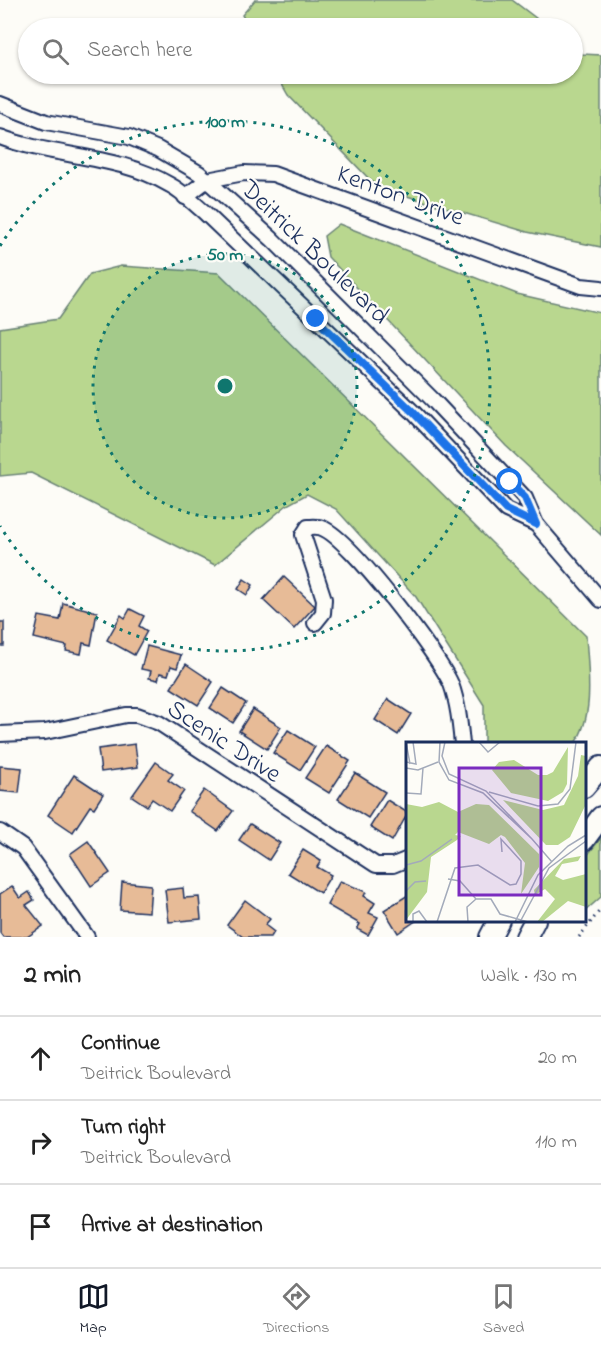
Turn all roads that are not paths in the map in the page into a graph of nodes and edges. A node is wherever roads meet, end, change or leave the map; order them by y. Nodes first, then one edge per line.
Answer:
1 (0, 104) edge
2 (0, 137) edge
3 (207, 180) junction
4 (185, 197) junction
5 (601, 288) edge
6 (536, 524) junction
7 (601, 600) edge
8 (315, 623) dead end
9 (0, 734) edge
10 (462, 742) edge
11 (601, 767) edge
12 (586, 786) edge
13 (601, 817) edge
14 (0, 832) edge
15 (586, 839) edge
16 (406, 860) edge
17 (498, 922) edge
18 (534, 922) edge
19 (87, 937) edge
20 (489, 937) edge
21 (526, 937) edge

1 - 3 street, Deitrick Boulevard
2 - 4 street, Deitrick Boulevard
3 - 4 street, Kenton Drive
3 - 5 street, Kenton Drive
3 - 6 street, Deitrick Boulevard
4 - 6 street, Deitrick Boulevard
6 - 7 street, Deitrick Boulevard
8 - 10 street
9 - 16 street, Scenic Drive
11 - 12 main road
13 - 15 main road
14 - 19 street
17 - 20 main road
18 - 21 main road

